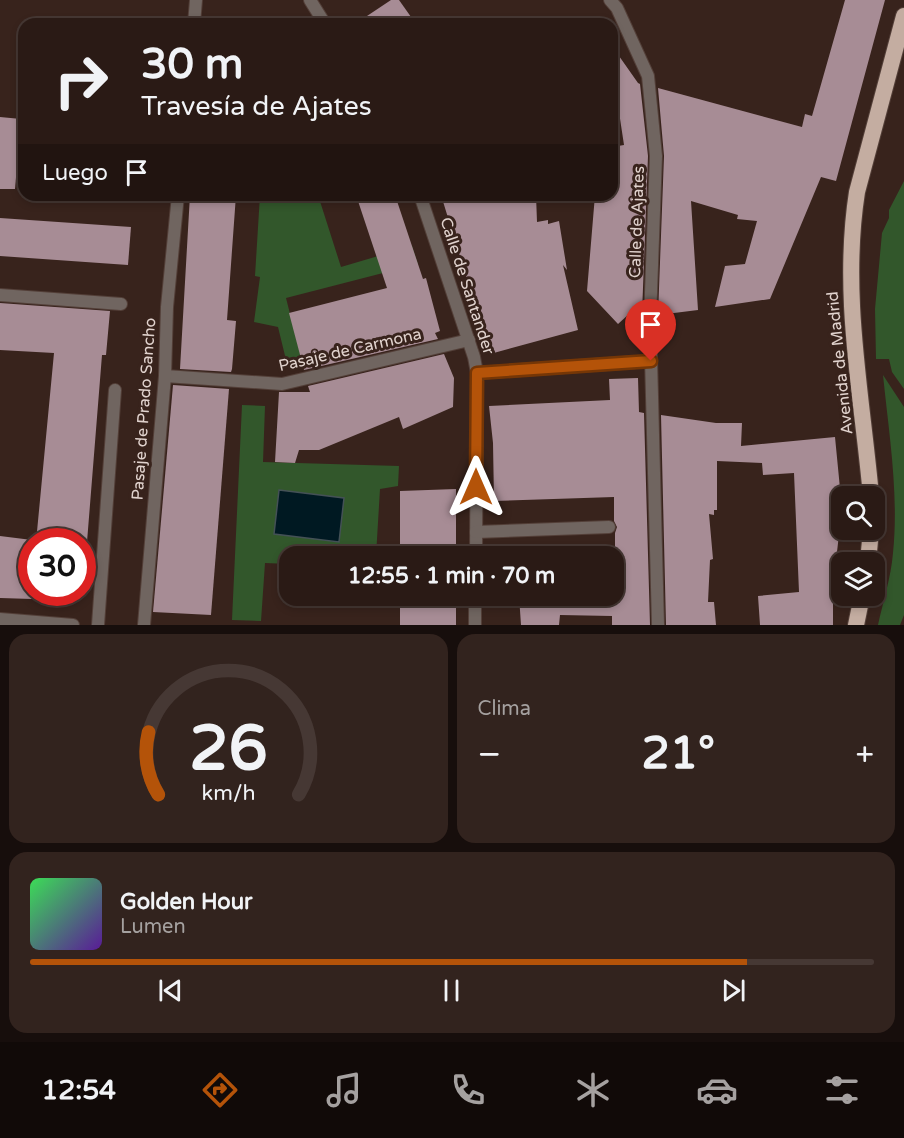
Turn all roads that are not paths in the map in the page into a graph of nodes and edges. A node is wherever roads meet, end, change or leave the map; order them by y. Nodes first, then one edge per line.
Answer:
1 (196, 0) edge
2 (310, 0) edge
3 (615, 3) edge
4 (904, 16) edge
5 (194, 18) edge
6 (321, 18) edge
7 (177, 201) edge
8 (422, 201) edge
9 (0, 295) edge
10 (121, 304) dead end
11 (469, 340) junction
12 (651, 361) junction
13 (477, 373) junction
14 (165, 375) junction
15 (115, 390) dead end
16 (870, 486) edge
17 (609, 527) dead end
18 (476, 532) junction
19 (476, 546) edge
20 (475, 606) edge
21 (860, 606) edge
22 (0, 619) edge
23 (72, 625) edge
24 (98, 625) edge
25 (144, 625) edge
26 (475, 625) edge
27 (658, 625) edge
28 (856, 625) edge

1 - 5 street
2 - 6 street
3 - 12 street, Calle de Ajates
4 - 16 highway, Avenida de Madrid
7 - 14 street, Pasaje de Prado Sancho
8 - 11 street, Calle de Santander
9 - 10 street
11 - 13 street, Calle de Santander
11 - 14 street, Pasaje de Carmona
12 - 13 street
12 - 27 street, Calle de Ajates
13 - 18 street, Calle de Santander
14 - 25 street, Pasaje de Prado Sancho
15 - 24 street
17 - 18 street
18 - 19 street, Calle de Santander
20 - 26 street
21 - 28 highway
22 - 23 street

